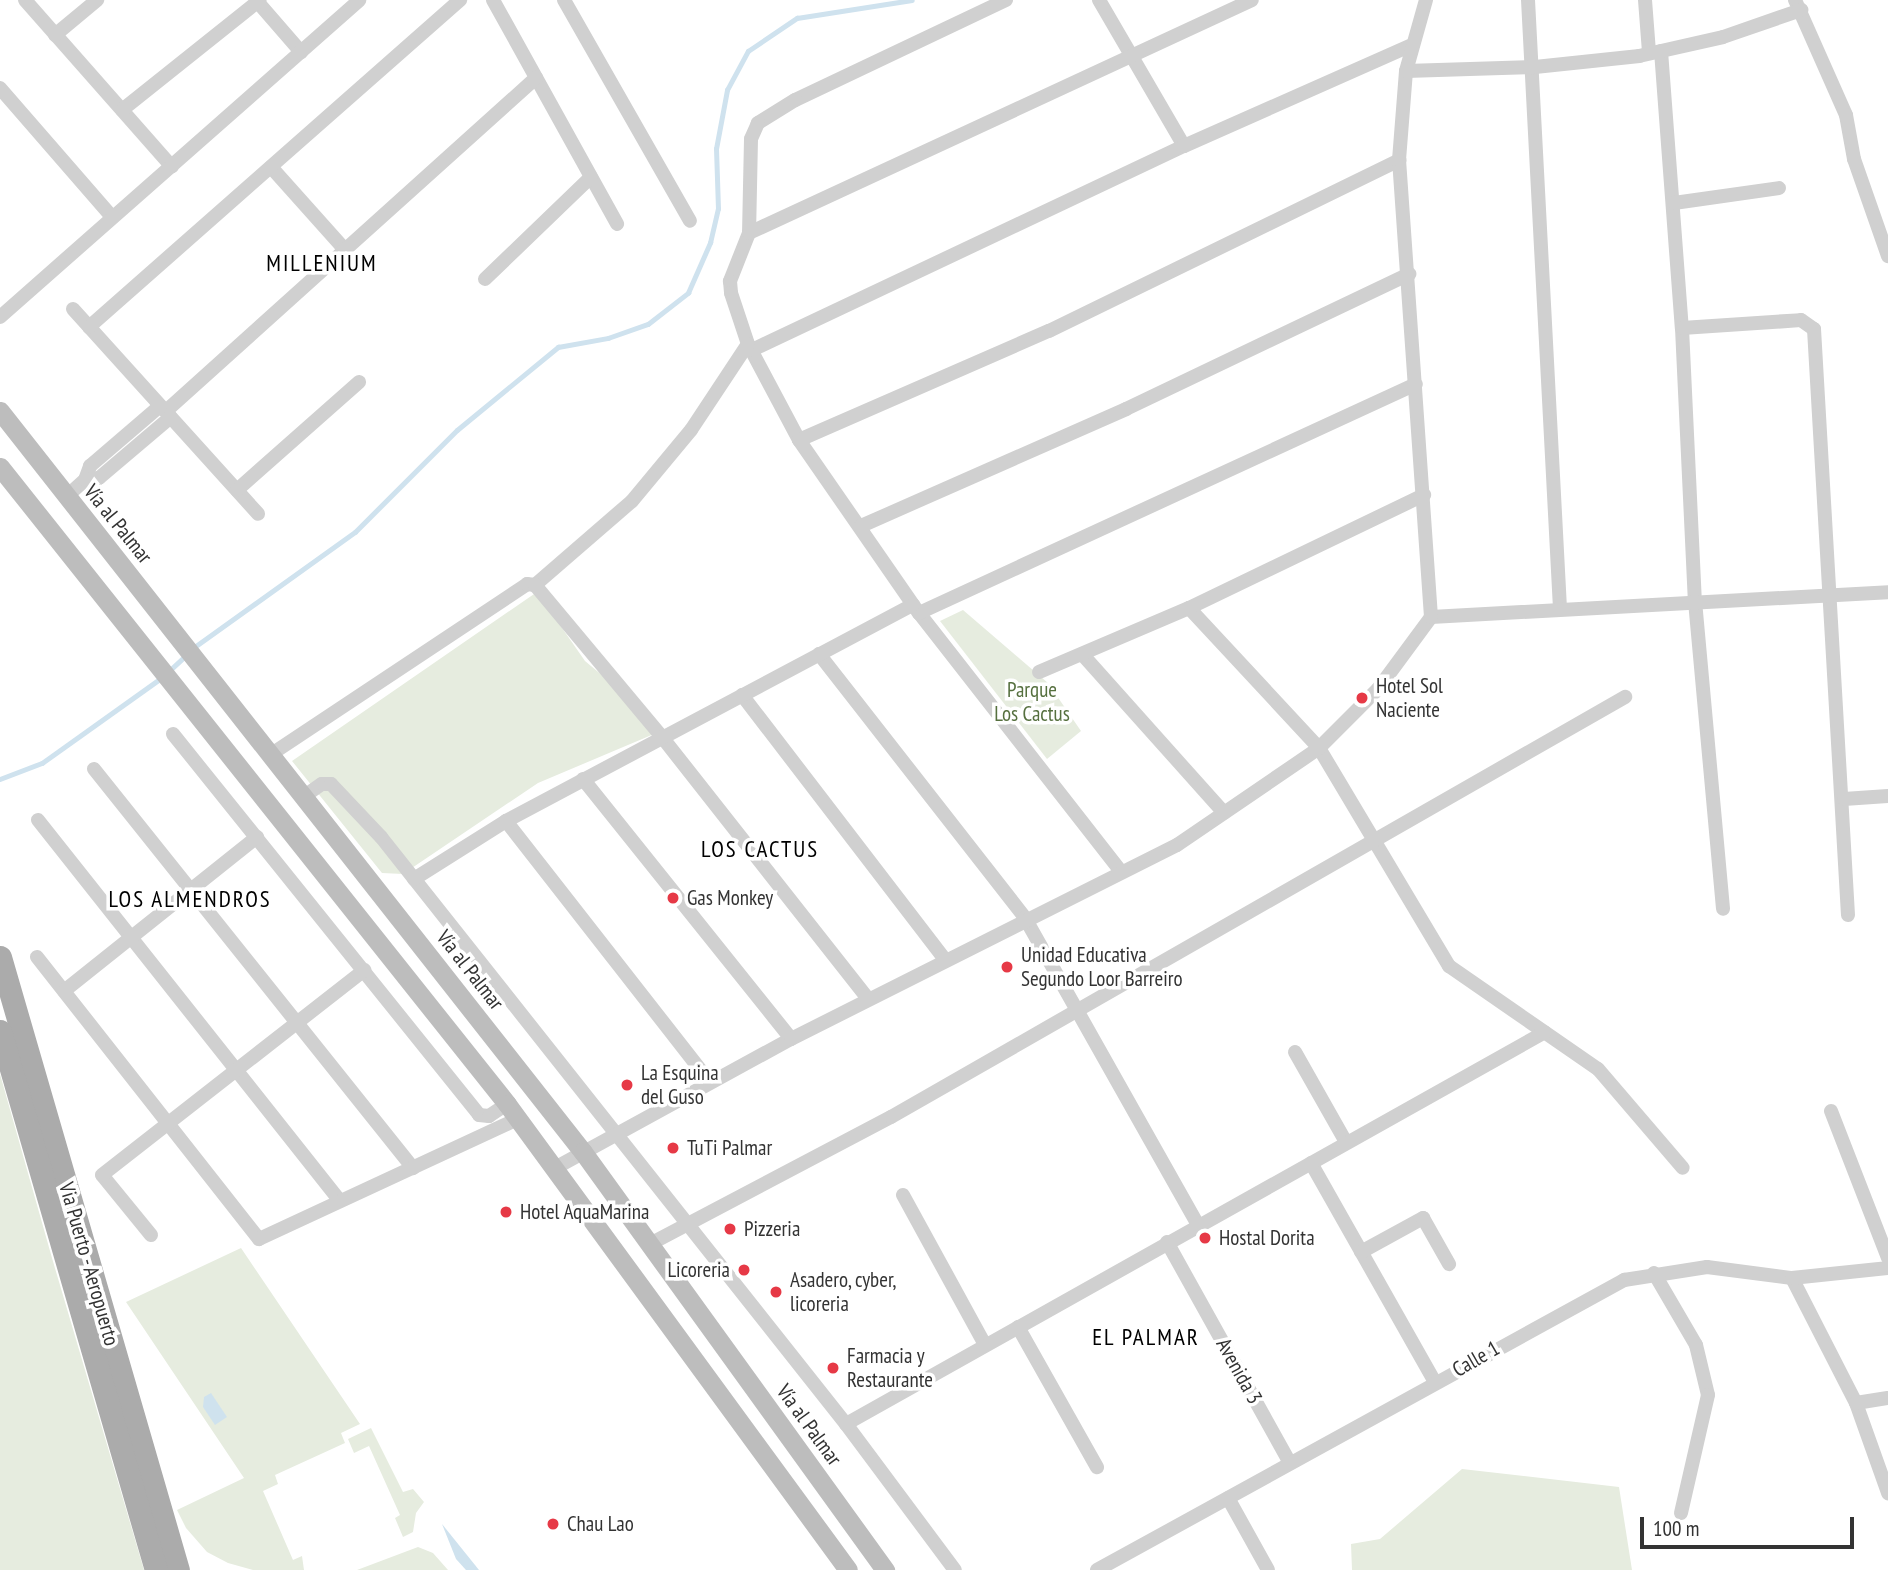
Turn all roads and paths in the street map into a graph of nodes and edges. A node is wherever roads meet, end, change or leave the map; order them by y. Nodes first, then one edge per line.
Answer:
1 (25, 0) edge
2 (97, 0) edge
3 (359, 0) edge
4 (460, 0) edge
5 (493, 0) edge
6 (564, 0) edge
7 (1006, 0) edge
8 (1099, 0) edge
9 (1252, 0) edge
10 (1426, 0) edge
11 (1528, 0) edge
12 (1645, 0) edge
13 (258, 1) edge
14 (1798, 5) edge
15 (55, 36) junction
16 (1410, 46) junction
17 (1655, 51) junction
18 (301, 52) junction
19 (1129, 55) junction
20 (1535, 67) junction
21 (1406, 71) junction
22 (536, 78) junction
23 (0, 88) edge
24 (122, 110) junction
25 (1184, 146) junction
26 (1399, 160) junction
27 (172, 167) junction
28 (271, 167) junction
29 (591, 177) junction
30 (1779, 187) dead end
31 (1674, 203) junction
32 (112, 217) junction
33 (690, 221) dead end
34 (617, 224) dead end
35 (749, 233) junction
36 (346, 251) junction
37 (1888, 256) edge
38 (1409, 274) junction
39 (485, 279) dead end
40 (72, 309) dead end
41 (0, 317) edge
42 (89, 327) junction
43 (1682, 328) junction
44 (750, 347) junction
45 (359, 382) dead end
46 (1416, 384) junction
47 (0, 411) edge
48 (166, 411) junction
49 (799, 440) junction
50 (0, 467) edge
51 (237, 491) junction
52 (1424, 495) junction
53 (66, 497) junction
54 (258, 514) dead end
55 (861, 526) junction
56 (535, 585) junction
57 (1888, 592) edge
58 (1831, 594) junction
59 (1695, 601) junction
60 (1189, 608) junction
61 (916, 609) junction
62 (1560, 609) junction
63 (1431, 617) junction
64 (819, 654) junction
65 (1082, 654) junction
66 (1039, 672) dead end
67 (741, 695) junction
68 (1626, 697) dead end
69 (173, 734) dead end
70 (662, 737) junction
71 (1319, 748) junction
72 (273, 753) junction
73 (94, 769) dead end
74 (583, 779) junction
75 (306, 795) junction
76 (1888, 796) edge
77 (1844, 799) junction
78 (1224, 813) junction
79 (38, 820) dead end
80 (506, 821) junction
81 (257, 837) junction
82 (1375, 839) junction
83 (1121, 872) junction
84 (414, 879) junction
85 (190, 889) junction
86 (1723, 909) dead end
87 (1848, 915) dead end
88 (1025, 918) junction
89 (131, 936) junction
90 (0, 957) edge
91 (37, 957) dead end
92 (946, 960) junction
93 (364, 970) junction
94 (64, 991) junction
95 (868, 999) junction
96 (1077, 1008) junction
97 (298, 1022) junction
98 (0, 1031) edge
99 (1545, 1032) junction
100 (791, 1039) junction
101 (1295, 1052) dead end
102 (238, 1070) junction
103 (710, 1082) junction
104 (1831, 1111) dead end
105 (512, 1112) junction
106 (168, 1124) junction
107 (615, 1134) junction
108 (1346, 1142) junction
109 (583, 1152) junction
110 (1311, 1163) junction
111 (413, 1168) junction
112 (555, 1168) junction
113 (1683, 1168) dead end
114 (903, 1195) dead end
115 (340, 1201) junction
116 (686, 1225) junction
117 (1198, 1225) junction
118 (151, 1235) dead end
119 (1167, 1242) junction
120 (650, 1244) junction
121 (1361, 1251) junction
122 (1888, 1258) edge
123 (1449, 1265) dead end
124 (1888, 1268) edge
125 (1654, 1273) junction
126 (1792, 1278) junction
127 (1018, 1327) junction
128 (985, 1345) junction
129 (1435, 1382) junction
130 (1888, 1398) edge
131 (1856, 1403) junction
132 (846, 1424) junction
133 (1290, 1463) junction
134 (1097, 1467) dead end
135 (1888, 1493) edge
136 (1227, 1498) junction
137 (1682, 1513) dead end
138 (156, 1570) edge
139 (177, 1570) edge
140 (848, 1570) edge
141 (886, 1570) edge
142 (955, 1570) edge
143 (1097, 1570) edge
144 (1268, 1570) edge

1 - 15 street
2 - 15 street
3 - 18 street
4 - 28 street
5 - 22 street
6 - 33 street
7 - 35 street
8 - 19 street
9 - 19 street
10 - 16 street
11 - 20 street
12 - 17 street
13 - 18 street
13 - 24 street
14 - 17 street
14 - 37 street
15 - 24 street
16 - 21 street
16 - 25 street
17 - 20 street
17 - 31 street
18 - 27 street
19 - 25 street
19 - 35 street
20 - 21 street
20 - 62 street
21 - 26 street
22 - 29 street
22 - 36 street
23 - 32 street
24 - 27 street
25 - 44 street
26 - 38 street
26 - 49 street
27 - 32 street
28 - 36 street
28 - 42 street
29 - 34 street
29 - 39 street
30 - 31 street
31 - 43 street
32 - 41 street
35 - 44 street
36 - 48 street
38 - 46 street
38 - 55 street
40 - 42 street
42 - 48 street
43 - 58 street
43 - 59 street
44 - 49 street
44 - 56 street
45 - 51 street
46 - 52 street
46 - 61 street
47 - 53 main road, Vía al Palmar
48 - 51 street
48 - 53 street
49 - 55 street
50 - 105 main road
51 - 54 street
52 - 60 street
52 - 63 street
53 - 72 main road, Vía al Palmar
55 - 61 street
56 - 70 street
56 - 72 street
57 - 58 street
58 - 59 street
58 - 77 street
59 - 62 street
59 - 86 street
60 - 65 street
60 - 71 street
61 - 64 street
61 - 83 street
62 - 63 street
63 - 71 street
64 - 67 street
64 - 88 street
65 - 66 street
65 - 78 street
67 - 70 street
67 - 92 street
68 - 82 street
69 - 81 street
70 - 74 street
70 - 95 street
71 - 78 street
71 - 82 street
72 - 75 main road, Vía al Palmar
73 - 85 street
74 - 80 street
74 - 100 street
75 - 84 street
75 - 109 main road, Vía al Palmar
76 - 77 street
77 - 87 street
78 - 83 street
79 - 89 street
80 - 84 street
80 - 103 street
81 - 85 street
81 - 93 street
82 - 96 street
82 - 99 street
83 - 88 street
84 - 107 street
85 - 89 street
85 - 97 street
88 - 92 street
88 - 96 street
89 - 94 street
89 - 102 street
90 - 139 main road, Via Puerto - Aeropuerto
91 - 94 street
92 - 95 street
93 - 97 street
93 - 105 street
94 - 106 street
95 - 100 street
96 - 116 street
96 - 117 street
97 - 102 street
97 - 111 street
98 - 138 main road, Via Puerto - Aeropuerto
99 - 108 street
99 - 113 street
100 - 103 street
101 - 108 street
102 - 106 street
102 - 115 street
103 - 107 street
104 - 122 street
105 - 111 street
105 - 112 main road
106 - 115 street
106 - 118 street
107 - 109 street
107 - 116 street
108 - 110 street
109 - 112 street
109 - 120 main road, Vía al Palmar
110 - 117 street
110 - 121 street
111 - 115 street
112 - 140 main road
114 - 128 street
116 - 120 street
116 - 132 street
117 - 119 street
119 - 127 street
119 - 133 street, Avenida 3
120 - 141 main road, Vía al Palmar
121 - 123 street
121 - 129 street
124 - 126 street, Calle 1
125 - 126 street, Calle 1
125 - 129 street, Calle 1
125 - 137 street
126 - 131 street
127 - 128 street
127 - 134 street
128 - 132 street
129 - 133 street, Calle 1
130 - 131 street
131 - 135 street
132 - 142 street
133 - 136 street, Calle 1
136 - 143 street, Calle 1
136 - 144 street

